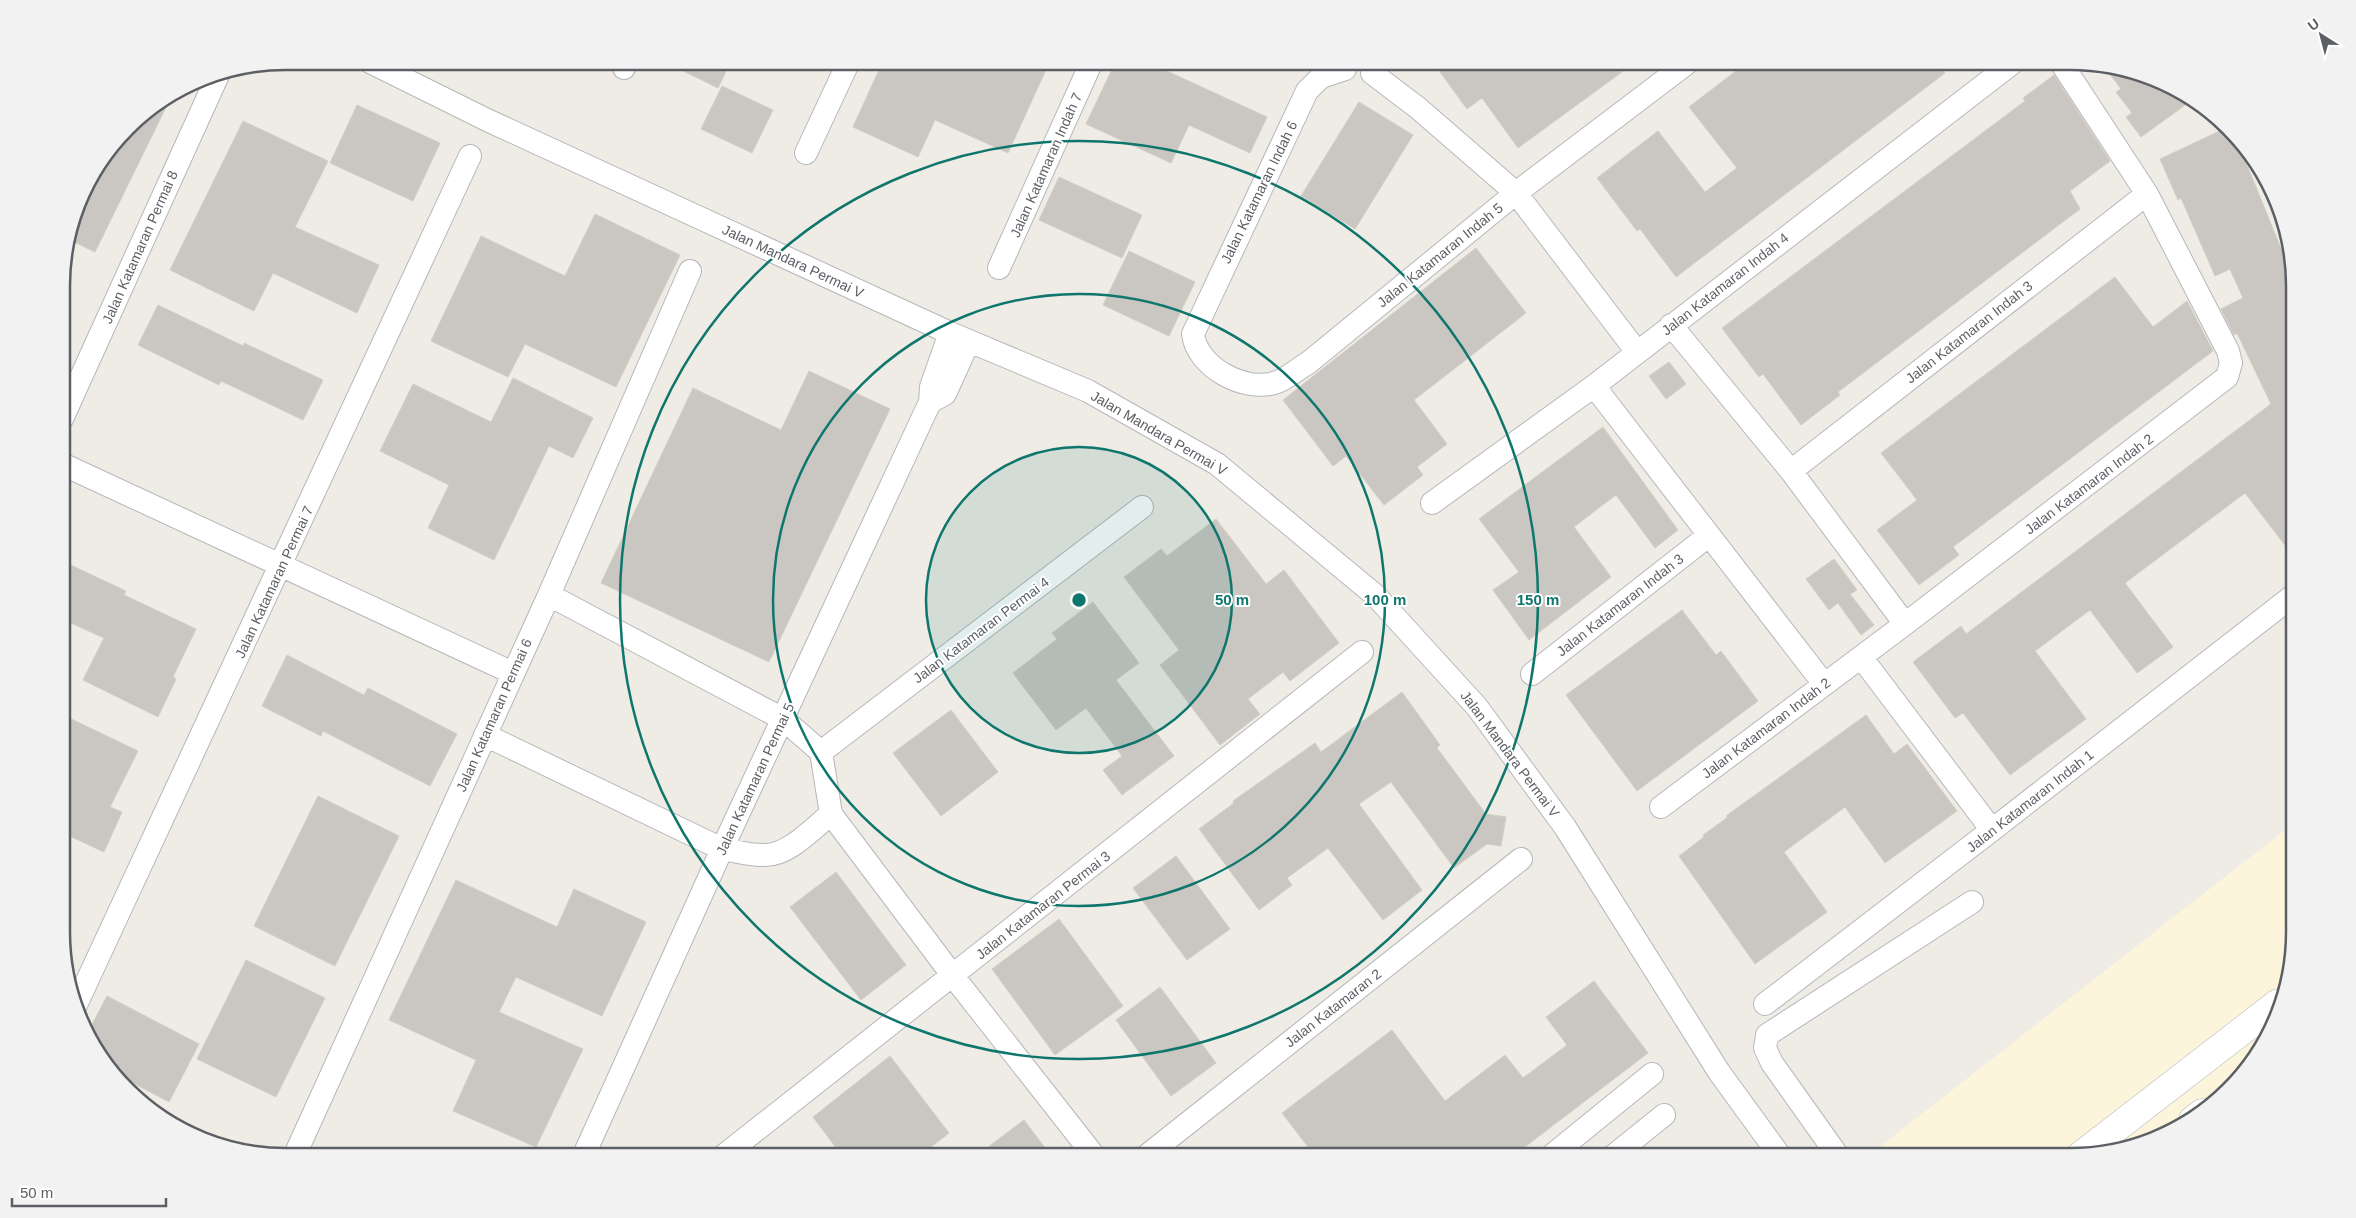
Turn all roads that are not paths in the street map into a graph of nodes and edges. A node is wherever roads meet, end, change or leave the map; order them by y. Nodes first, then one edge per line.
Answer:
1 (386, 70) edge
2 (845, 70) edge
3 (1088, 70) edge
4 (1334, 70) edge
5 (1350, 70) edge
6 (1370, 70) edge
7 (1381, 70) edge
8 (1678, 70) edge
9 (2003, 70) edge
10 (2066, 70) edge
11 (215, 81) edge
12 (806, 153) dead end
13 (470, 156) dead end
14 (1516, 193) junction
15 (2147, 194) junction
16 (999, 268) dead end
17 (690, 271) dead end
18 (1671, 325) junction
19 (1193, 334) joint
20 (960, 337) junction
21 (1637, 352) junction
22 (1594, 386) junction
23 (70, 401) edge
24 (70, 468) edge
25 (1791, 471) junction
26 (1432, 504) dead end
27 (1142, 508) dead end
28 (1708, 536) junction
29 (281, 567) junction
30 (549, 595) junction
31 (2286, 601) edge
32 (1905, 624) junction
33 (1362, 652) dead end
34 (1861, 657) junction
35 (513, 673) junction
36 (1532, 674) dead end
37 (1824, 684) junction
38 (783, 719) junction
39 (485, 735) junction
40 (821, 752) junction
41 (1661, 807) dead end
42 (831, 814) junction
43 (1992, 830) junction
44 (722, 849) junction
45 (1521, 859) dead end
46 (1972, 902) dead end
47 (953, 976) junction
48 (80, 997) edge
49 (1764, 1004) dead end
50 (2273, 1007) edge
51 (1652, 1074) dead end
52 (1664, 1116) dead end
53 (2092, 1147) edge
54 (298, 1148) edge
55 (587, 1148) edge
56 (733, 1148) edge
57 (1089, 1148) edge
58 (1155, 1148) edge
59 (1561, 1148) edge
60 (1623, 1148) edge
61 (1774, 1148) edge
62 (1832, 1148) edge

1 - 20 street, Jalan Mandara Permai V
2 - 12 street
3 - 16 street, Jalan Katamaran Indah 7
4 - 19 street, Jalan Katamaran Indah 6
5 - 6 street
7 - 14 street
8 - 14 street, Jalan Katamaran Indah 5
9 - 18 street, Jalan Katamaran Indah 4
10 - 15 street, Jalan Katamaran Indah 2
11 - 23 street, Jalan Katamaran Permai 8
13 - 29 street, Jalan Katamaran Permai 7
14 - 19 street, Jalan Katamaran Indah 5
14 - 21 street
15 - 25 street, Jalan Katamaran Indah 3
15 - 32 street, Jalan Katamaran Indah 2
17 - 30 street, Jalan Katamaran Permai 6
18 - 21 street, Jalan Katamaran Indah 4
18 - 25 street
20 - 38 street, Jalan Katamaran Permai 5
20 - 61 street, Jalan Mandara Permai V
21 - 22 street, Jalan Katamaran Indah 4
22 - 26 street, Jalan Katamaran Indah 4
22 - 28 street
24 - 29 street
25 - 32 street
27 - 40 street, Jalan Katamaran Permai 4
28 - 36 street, Jalan Katamaran Indah 3
28 - 37 street
29 - 35 street
29 - 48 street, Jalan Katamaran Permai 7
30 - 35 street, Jalan Katamaran Permai 6
30 - 38 street
31 - 43 street, Jalan Katamaran Indah 1
32 - 34 street, Jalan Katamaran Indah 2
33 - 47 street, Jalan Katamaran Permai 3
34 - 37 street, Jalan Katamaran Indah 2
34 - 43 street
35 - 39 street, Jalan Katamaran Permai 6
37 - 41 street, Jalan Katamaran Indah 2
38 - 40 street
38 - 44 street, Jalan Katamaran Permai 5
39 - 44 street
39 - 54 street, Jalan Katamaran Permai 6
40 - 42 street
42 - 44 street
42 - 47 street
43 - 49 street, Jalan Katamaran Indah 1
44 - 55 street, Jalan Katamaran Permai 5
45 - 58 street, Jalan Katamaran 2
46 - 62 street
47 - 56 street, Jalan Katamaran Permai 3
47 - 57 street
50 - 53 street
51 - 59 street
52 - 60 street

